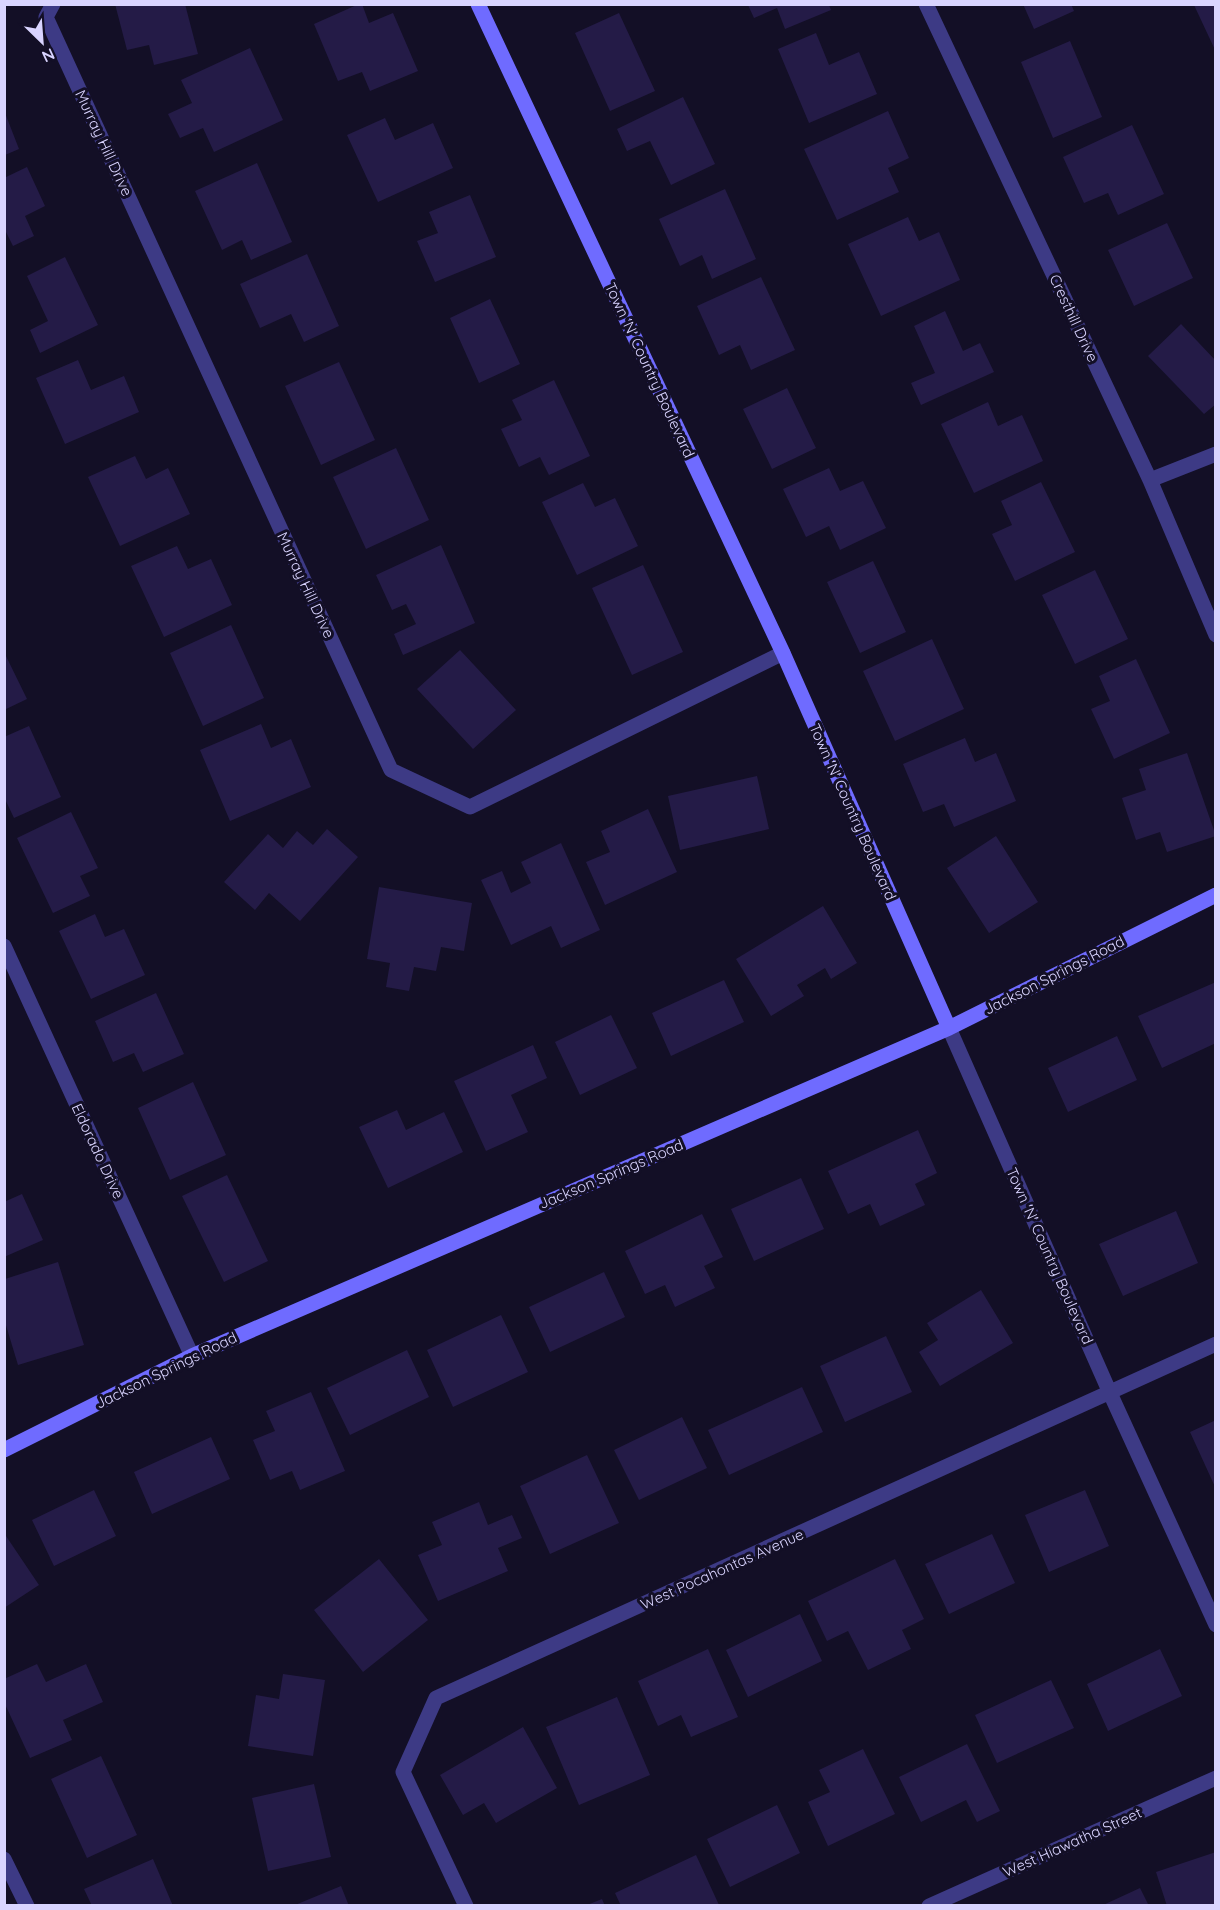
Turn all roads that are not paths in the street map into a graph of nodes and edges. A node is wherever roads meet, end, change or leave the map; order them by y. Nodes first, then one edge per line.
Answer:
1 (53, 4) edge
2 (477, 4) edge
3 (926, 4) edge
4 (1215, 454) edge
5 (1150, 480) junction
6 (1215, 634) edge
7 (783, 653) junction
8 (1215, 895) edge
9 (4, 946) edge
10 (949, 1028) junction
11 (1215, 1344) edge
12 (192, 1356) junction
13 (1110, 1393) junction
14 (4, 1450) edge
15 (1215, 1625) edge
16 (1215, 1778) edge
17 (4, 1859) edge
18 (10, 1882) edge
19 (27, 1905) edge
20 (466, 1905) edge
21 (929, 1905) edge

1 - 7 street, Murray Hill Drive
2 - 7 street, Town 'N' Country Boulevard
3 - 5 street, Cresthill Drive
4 - 5 street
5 - 6 street, Cresthill Drive
7 - 10 street, Town 'N' Country Boulevard
8 - 10 street, Jackson Springs Road
9 - 12 street, Eldorado Drive
10 - 12 street, Jackson Springs Road
10 - 13 street, Town 'N' Country Boulevard
11 - 13 street, West Pocahontas Avenue
12 - 14 street, Jackson Springs Road
13 - 15 street, Town 'N' Country Boulevard
13 - 20 street, West Pocahontas Avenue
16 - 21 street, West Hiawatha Street
17 - 18 street
18 - 19 street

